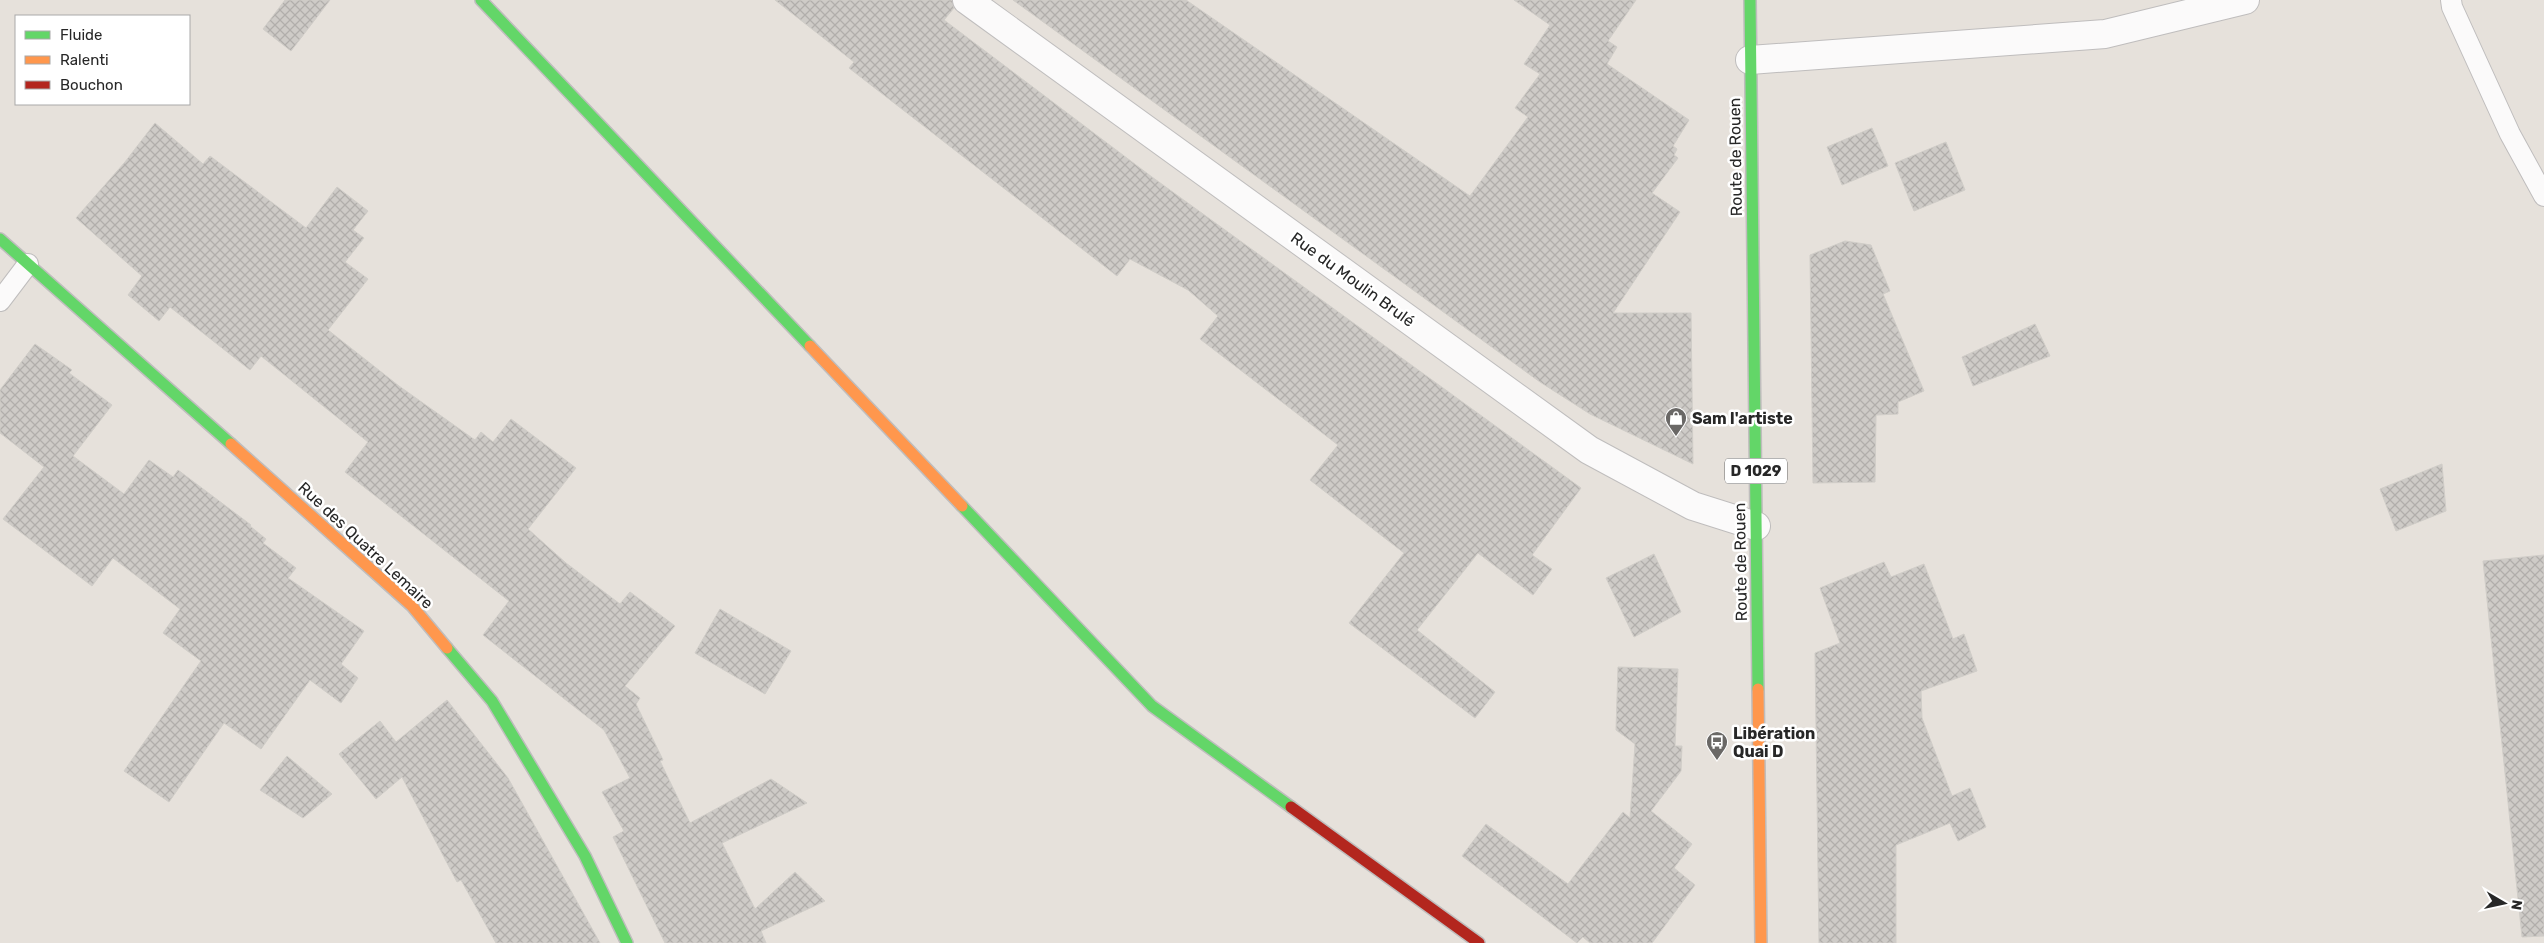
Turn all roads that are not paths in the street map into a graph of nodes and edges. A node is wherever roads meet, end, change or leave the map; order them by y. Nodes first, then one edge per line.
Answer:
1 (482, 0) edge
2 (967, 0) edge
3 (1750, 0) edge
4 (2246, 0) edge
5 (2451, 0) edge
6 (1750, 60) junction
7 (2544, 196) edge
8 (0, 239) edge
9 (28, 264) junction
10 (0, 301) edge
11 (1756, 526) junction
12 (627, 943) edge
13 (1479, 943) edge
14 (1761, 943) edge

1 - 13 street
2 - 11 street, Rue du Moulin Brulé
3 - 6 street, Route de Rouen / D 1029
4 - 6 street
5 - 7 lane
6 - 11 street, Route de Rouen / D 1029
8 - 9 street, Rue des Quatre Lemaire
9 - 10 lane
9 - 12 street, Rue des Quatre Lemaire
11 - 14 street, Route de Rouen / D 1029

